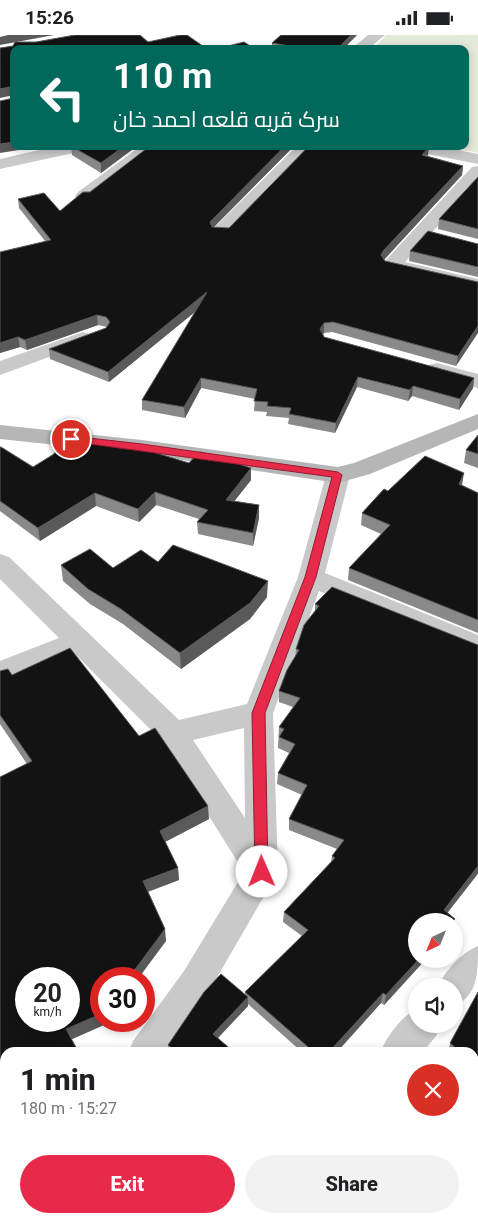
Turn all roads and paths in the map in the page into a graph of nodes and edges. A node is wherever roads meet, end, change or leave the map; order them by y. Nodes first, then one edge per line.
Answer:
1 (378, 35) edge
2 (364, 45) edge
3 (63, 150) edge
4 (147, 150) edge
5 (303, 150) edge
6 (432, 150) edge
7 (478, 159) edge
8 (0, 164) edge
9 (478, 171) edge
10 (84, 196) edge
11 (221, 232) edge
12 (478, 285) edge
13 (99, 333) edge
14 (414, 363) edge
15 (0, 368) edge
16 (478, 381) edge
17 (478, 421) edge
18 (0, 432) edge
19 (338, 475) junction
20 (0, 563) edge
21 (311, 577) junction
22 (79, 641) junction
23 (478, 646) edge
24 (0, 673) edge
25 (258, 713) junction
26 (173, 733) junction
27 (262, 872) junction
28 (478, 962) edge
29 (463, 979) edge
30 (415, 1033) edge
31 (150, 1047) edge
32 (403, 1047) edge

1 - 2 street
3 - 8 street
4 - 10 street
5 - 11 street
6 - 7 street
9 - 12 street
13 - 15 street
14 - 16 street
17 - 19 street
18 - 19 street
19 - 21 street
20 - 22 street
21 - 23 street
21 - 25 street
22 - 24 street
22 - 26 street
25 - 26 street
25 - 27 street
26 - 27 street
27 - 31 street
28 - 29 street
30 - 32 street

